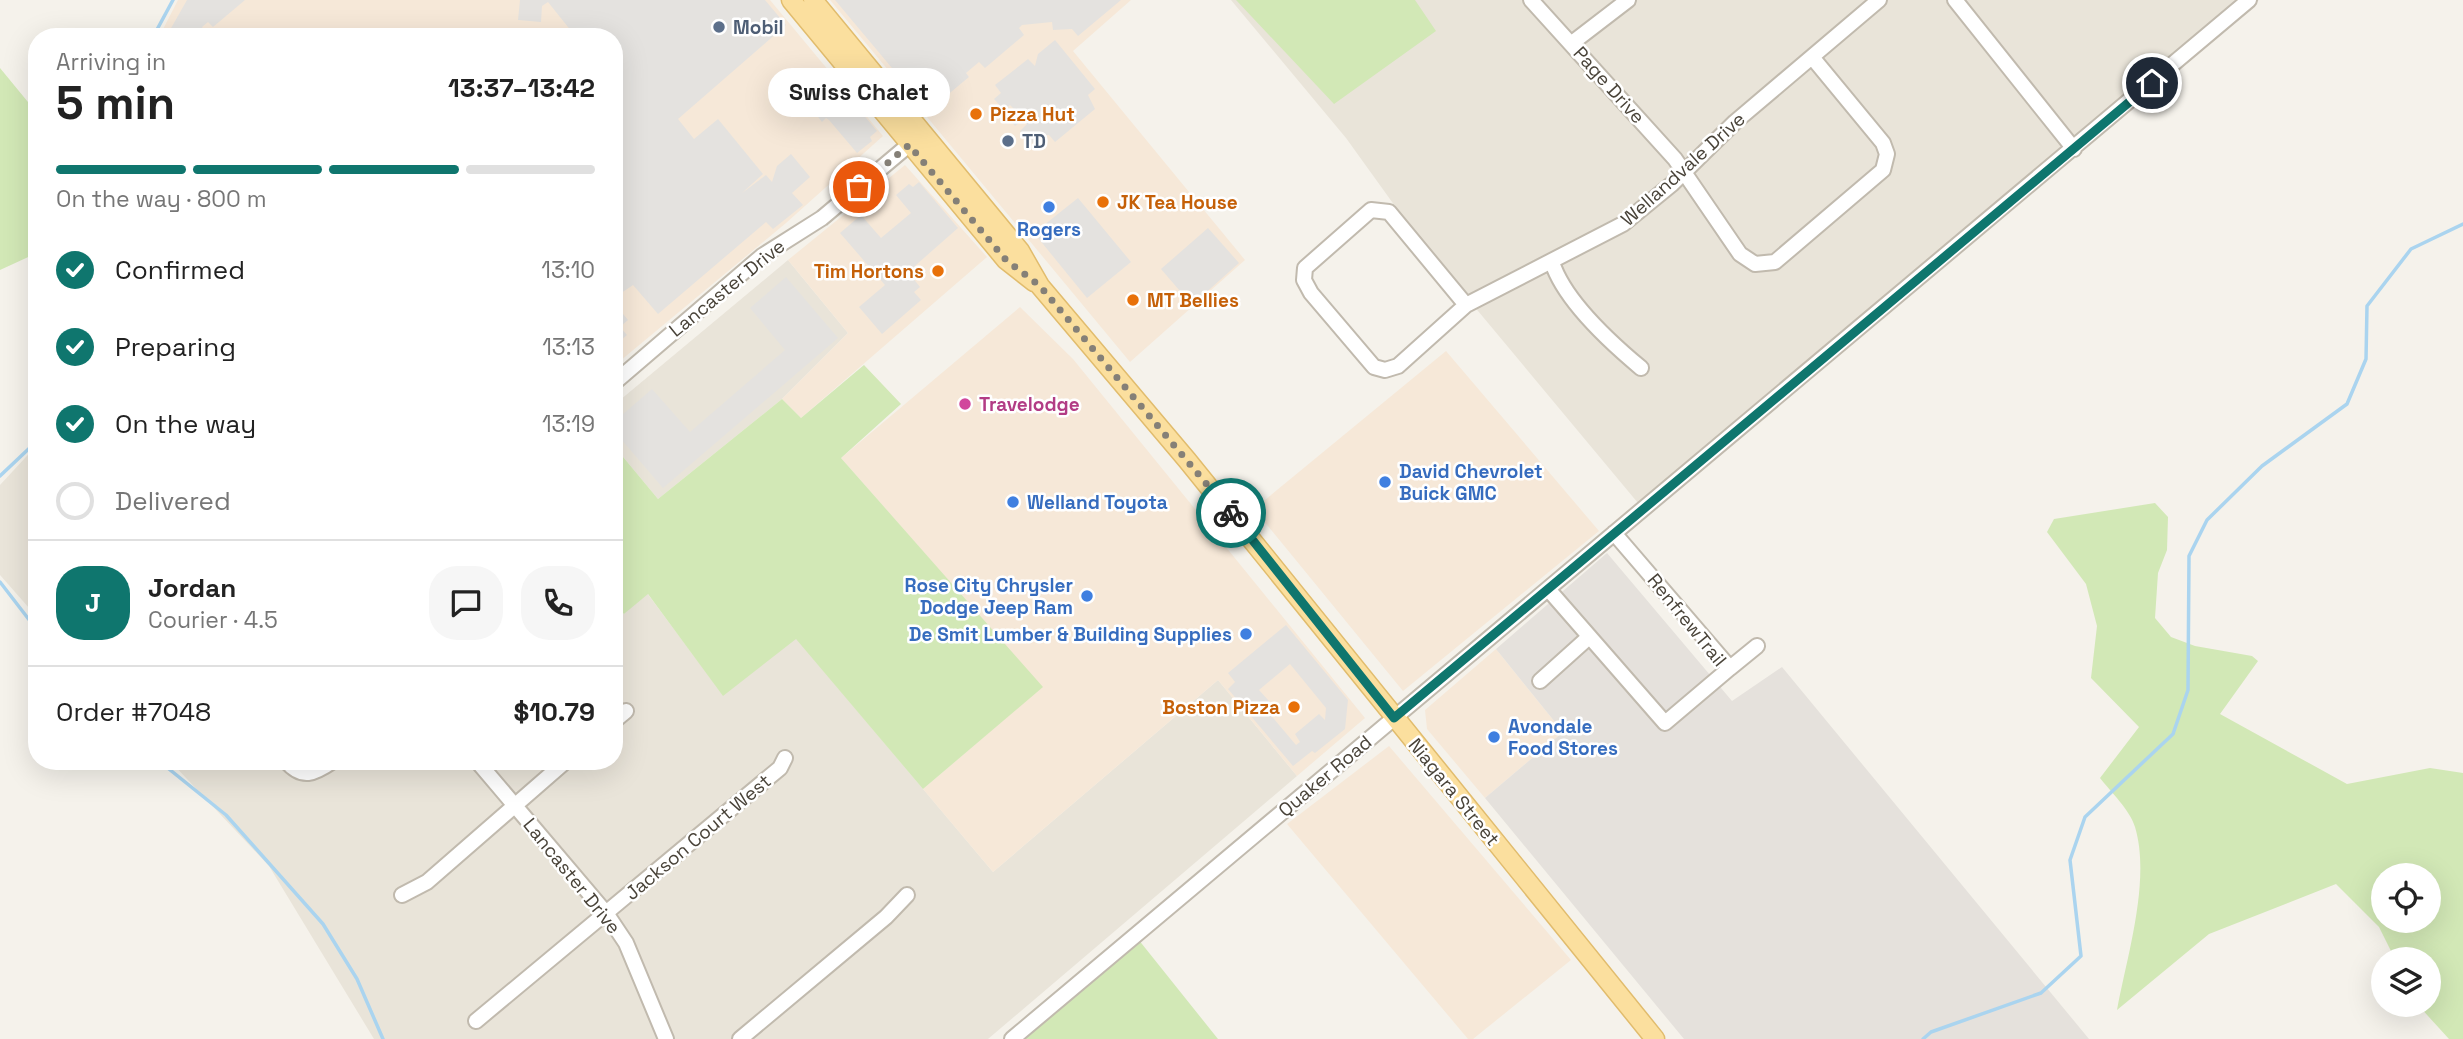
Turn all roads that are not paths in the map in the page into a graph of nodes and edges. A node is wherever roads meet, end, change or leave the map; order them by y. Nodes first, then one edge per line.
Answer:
1 (791, 0) edge
2 (813, 0) edge
3 (1531, 0) edge
4 (1628, 0) edge
5 (1879, 0) edge
6 (1955, 0) edge
7 (2249, 0) edge
8 (1572, 43) junction
9 (1812, 57) junction
10 (916, 139) junction
11 (2074, 149) junction
12 (1684, 172) junction
13 (1552, 262) junction
14 (1466, 305) junction
15 (1641, 368) dead end
16 (623, 375) edge
17 (1614, 533) junction
18 (1548, 589) junction
19 (1589, 637) junction
20 (1757, 646) dead end
21 (1730, 668) junction
22 (1540, 681) dead end
23 (1394, 718) junction
24 (785, 758) dead end
25 (294, 770) edge
26 (318, 770) edge
27 (485, 770) edge
28 (556, 770) edge
29 (515, 805) junction
30 (402, 895) dead end
31 (907, 895) dead end
32 (606, 913) junction
33 (476, 1021) dead end
34 (666, 1039) edge
35 (740, 1039) edge
36 (1012, 1039) edge
37 (1655, 1039) edge

1 - 10 main road, Niagara Street
2 - 10 main road, Niagara Street
3 - 8 street, Page Drive
4 - 8 street
5 - 9 street, Wellandvale Drive
6 - 11 street
7 - 11 street, Quaker Road
8 - 12 street, Page Drive
9 - 12 street, Wellandvale Drive
9 - 12 street, Page Drive
10 - 16 street, Lancaster Drive
10 - 23 main road, Niagara Street
11 - 17 street, Quaker Road
12 - 13 street, Wellandvale Drive
13 - 14 street, Wellandvale Drive
13 - 15 street
14 - 14 street, Wellandvale Drive
17 - 18 street, Quaker Road
17 - 21 street, RenfrewTrail
18 - 19 street, RenfrewTrail
18 - 23 street, Quaker Road
19 - 21 street, RenfrewTrail
19 - 22 street
20 - 21 street
23 - 36 street, Quaker Road
23 - 37 main road, Niagara Street
24 - 32 street, Jackson Court West
25 - 26 street
27 - 29 street, Lancaster Drive
28 - 29 street
29 - 30 street
29 - 32 street, Lancaster Drive
31 - 35 street
32 - 33 street, Jackson Court West
32 - 34 street, Lancaster Drive

